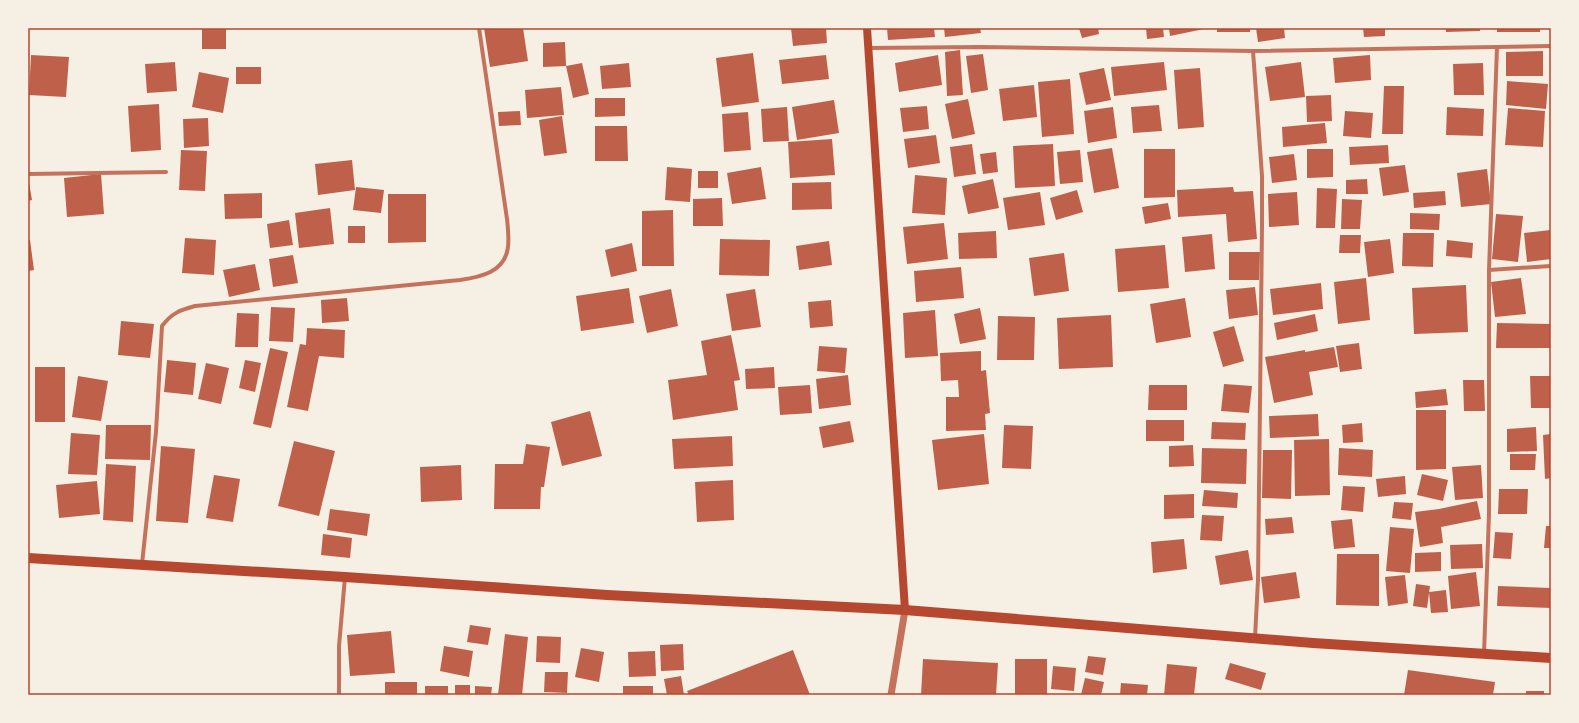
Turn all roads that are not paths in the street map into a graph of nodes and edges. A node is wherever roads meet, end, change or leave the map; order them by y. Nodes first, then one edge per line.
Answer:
1 (479, 28) edge
2 (868, 28) edge
3 (1551, 46) edge
4 (1496, 47) junction
5 (869, 48) junction
6 (1254, 51) junction
7 (166, 172) dead end
8 (28, 174) edge
9 (1551, 266) edge
10 (1488, 270) junction
11 (28, 558) edge
12 (142, 565) junction
13 (345, 577) junction
14 (905, 610) junction
15 (1255, 638) junction
16 (1484, 654) junction
17 (1551, 658) edge
18 (339, 695) edge
19 (891, 695) edge

1 - 12 street
2 - 5 main road
3 - 4 street
4 - 6 street
4 - 10 street
5 - 6 street
5 - 14 main road
6 - 15 street
7 - 8 street
9 - 10 street
10 - 16 street
11 - 12 main road
12 - 13 main road
13 - 14 main road
13 - 18 street
14 - 15 main road
14 - 19 street
15 - 16 main road
16 - 17 main road

